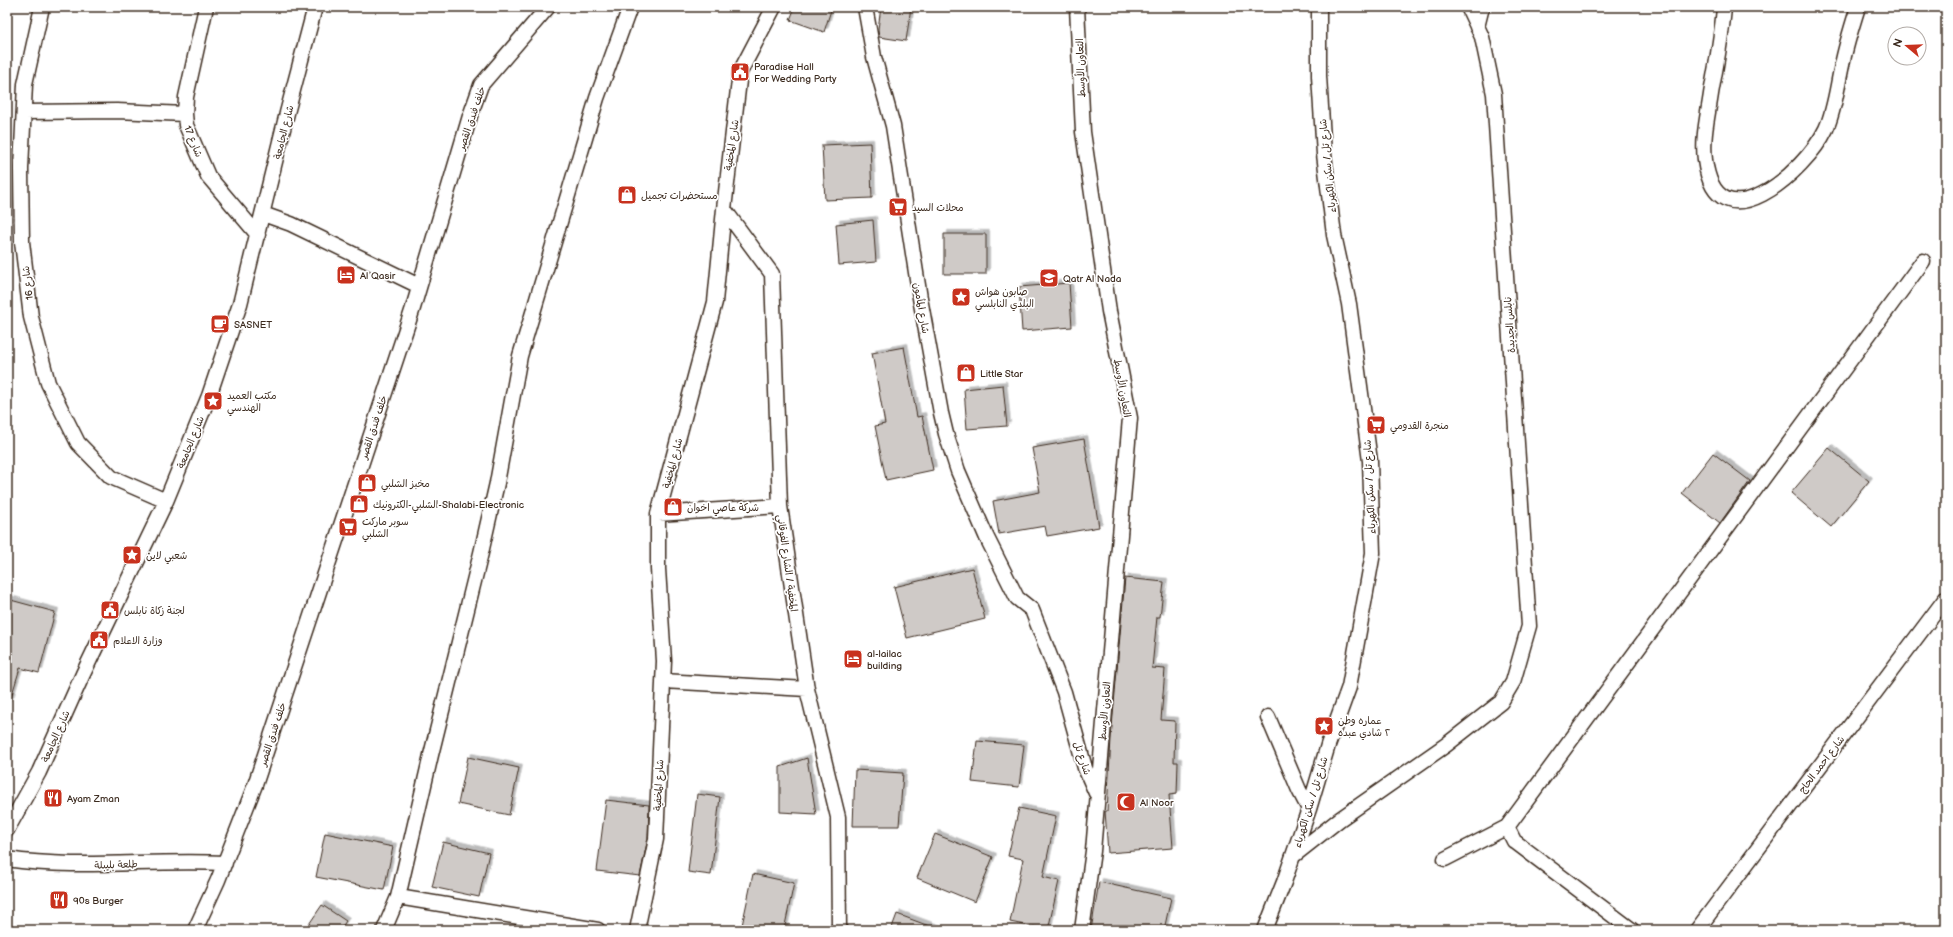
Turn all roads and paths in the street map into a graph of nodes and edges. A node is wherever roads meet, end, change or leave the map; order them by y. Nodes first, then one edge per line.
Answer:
1 (42, 7) edge
2 (206, 7) edge
3 (315, 7) edge
4 (548, 7) edge
5 (630, 7) edge
6 (774, 7) edge
7 (865, 7) edge
8 (1077, 7) edge
9 (1319, 7) edge
10 (1468, 7) edge
11 (1482, 7) edge
12 (1724, 7) edge
13 (1858, 7) edge
14 (1477, 27) junction
15 (24, 112) junction
16 (185, 114) junction
17 (724, 209) junction
18 (263, 214) junction
19 (258, 235) junction
20 (1923, 261) dead end
21 (419, 286) junction
22 (166, 502) junction
23 (780, 506) junction
24 (658, 514) junction
25 (1017, 598) joint
26 (1946, 598) edge
27 (663, 681) junction
28 (806, 689) junction
29 (1268, 717) dead end
30 (1097, 795) junction
31 (1309, 809) junction
32 (1507, 827) junction
33 (7, 830) edge
34 (1293, 856) junction
35 (7, 859) edge
36 (1445, 859) dead end
37 (225, 863) junction
38 (398, 897) junction
39 (195, 930) edge
40 (384, 930) edge
41 (598, 930) edge
42 (637, 930) edge
43 (839, 930) edge
44 (1082, 930) edge
45 (1265, 930) edge
46 (1632, 930) edge
47 (1697, 930) edge

1 - 15 street, شارع 16
2 - 16 street, شارع 17
3 - 18 street, شارع الجامعة
4 - 21 street, خلف فندق القصر
5 - 38 street
6 - 17 street, شارع المخفية
7 - 25 street, شارع المأمون
8 - 30 street, التعاون الأوسط
9 - 31 street, شارع تل / سكن الكهرباء
10 - 14 street, نابلس الجديدة
11 - 14 street
12 - 13 street
14 - 34 street, نابلس الجديدة
15 - 16 street
15 - 22 street, شارع 16
16 - 19 street, شارع 17
17 - 23 street, المخفية / الشارع الفوقاني
17 - 24 street, شارع المخفية
18 - 19 street, شارع الجامعة
18 - 21 street
19 - 22 street, شارع الجامعة
20 - 32 street
21 - 37 street, خلف فندق القصر
22 - 33 street, شارع الجامعة
23 - 24 street
23 - 28 street, المخفية / الشارع الفوقاني
24 - 27 street, شارع المخفية
25 - 30 street, شارع تل
26 - 47 street, شارع احمد الحاج
27 - 28 street
27 - 42 street, شارع المخفية
28 - 43 street, المخفية / الشارع الفوقاني
29 - 31 street
30 - 44 street, شارع تل
31 - 34 street, شارع تل / سكن الكهرباء
32 - 36 street
32 - 46 street
34 - 45 street, شارع تل / سكن الكهرباء
35 - 37 street, طلعة بليبلة
37 - 39 street, خلف فندق القصر
38 - 40 street
38 - 41 street

